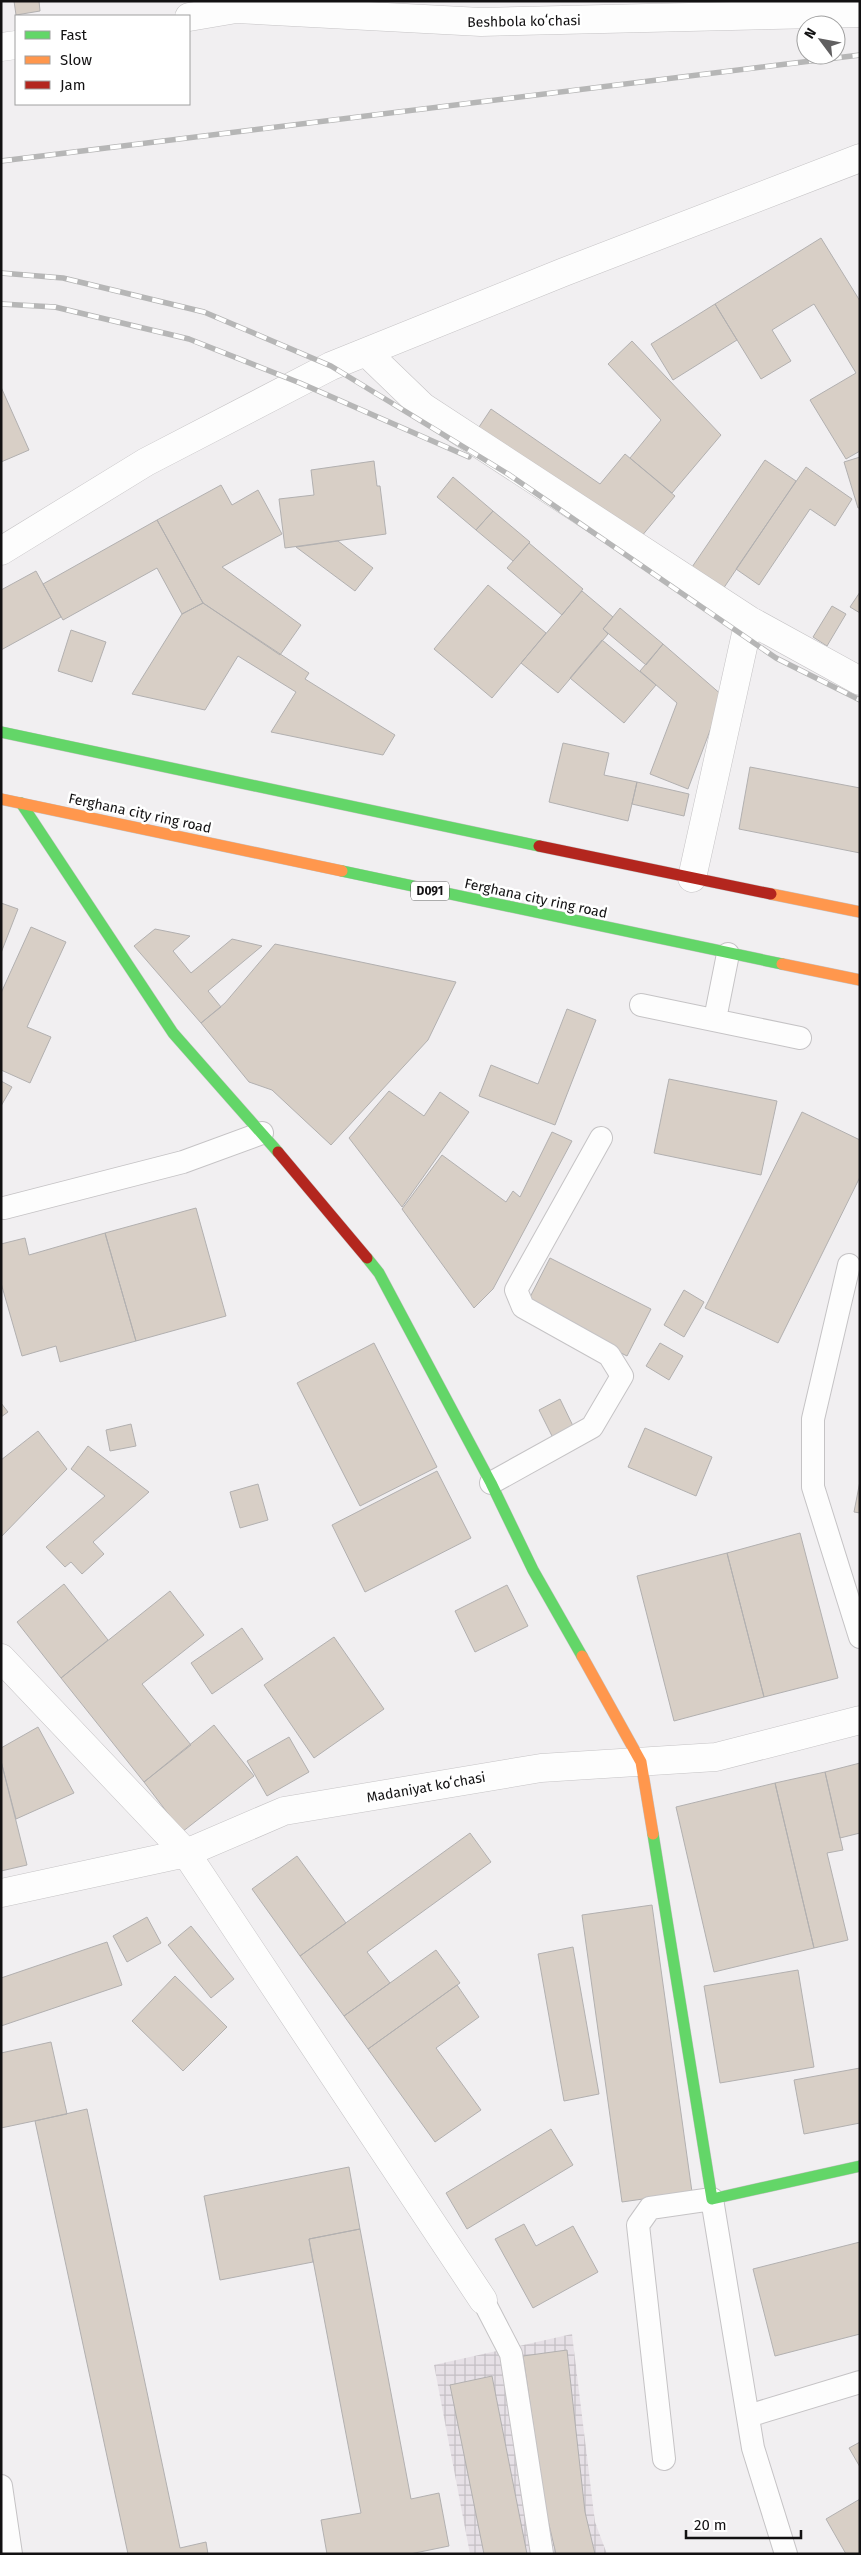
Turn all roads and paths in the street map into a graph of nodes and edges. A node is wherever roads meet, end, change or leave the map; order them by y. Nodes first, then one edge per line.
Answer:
1 (860, 13) edge
2 (190, 17) edge
3 (15, 45) edge
4 (1, 47) edge
5 (860, 158) edge
6 (367, 353) junction
7 (1, 551) edge
8 (749, 620) junction
9 (860, 682) edge
10 (1, 732) edge
11 (1, 799) edge
12 (21, 803) junction
13 (692, 878) junction
14 (860, 912) edge
15 (728, 954) junction
16 (860, 980) edge
17 (641, 1005) dead end
18 (715, 1019) junction
19 (800, 1038) dead end
20 (262, 1133) junction
21 (601, 1138) dead end
22 (4, 1208) dead end
23 (849, 1265) dead end
24 (491, 1483) junction
25 (860, 1637) edge
26 (1, 1658) edge
27 (860, 1720) edge
28 (641, 1762) junction
29 (186, 1853) junction
30 (1, 1892) edge
31 (860, 2166) edge
32 (712, 2199) junction
33 (483, 2300) joint
34 (860, 2382) edge
35 (748, 2416) junction
36 (664, 2459) dead end
37 (1, 2486) edge
38 (11, 2554) edge
39 (542, 2554) edge
40 (786, 2554) edge

1 - 2 street, Beshbola koʻchasi
3 - 4 street
5 - 6 street
6 - 7 street
6 - 8 street
8 - 9 street
8 - 13 street
10 - 13 main road
11 - 12 main road, Ferghana city ring road / D091
12 - 15 main road, Ferghana city ring road / D091
12 - 20 main road
13 - 14 main road
15 - 16 main road, Ferghana city ring road / D091
15 - 18 lane
17 - 18 lane
18 - 19 lane
20 - 22 lane
20 - 24 main road
21 - 24 lane
23 - 25 lane
24 - 28 main road
26 - 29 street
27 - 28 street, Madaniyat koʻchasi
28 - 29 street, Madaniyat koʻchasi
28 - 32 main road
29 - 30 street, Madaniyat koʻchasi
29 - 33 street
31 - 32 main road
32 - 35 lane
32 - 36 lane
33 - 39 lane
34 - 35 lane
35 - 40 lane
37 - 38 lane

